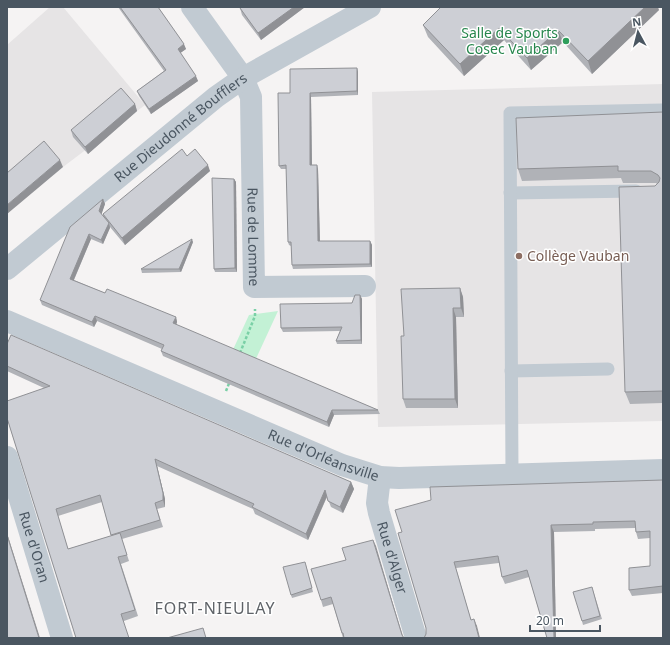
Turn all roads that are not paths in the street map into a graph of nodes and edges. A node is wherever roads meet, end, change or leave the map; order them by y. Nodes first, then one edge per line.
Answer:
1 (192, 7) edge
2 (370, 7) edge
3 (243, 78) junction
4 (663, 110) edge
5 (648, 191) edge
6 (510, 193) junction
7 (7, 269) edge
8 (365, 286) dead end
9 (7, 322) edge
10 (608, 369) dead end
11 (511, 371) junction
12 (7, 457) edge
13 (663, 470) edge
14 (512, 474) junction
15 (380, 477) junction
16 (62, 638) edge
17 (416, 638) edge

1 - 3 street, Rue de Lomme
2 - 3 street, Rue Dieudonné Boufflers
3 - 7 street, Rue Dieudonné Boufflers
3 - 8 street, Rue de Lomme
4 - 6 lane
5 - 6 lane
6 - 11 lane
9 - 15 street, Rue d'Orléansville
10 - 11 lane
11 - 14 lane
12 - 16 street, Rue d'Oran
13 - 14 street, Rue d'Orléansville
14 - 15 street, Rue d'Orléansville
15 - 17 street, Rue d'Alger

